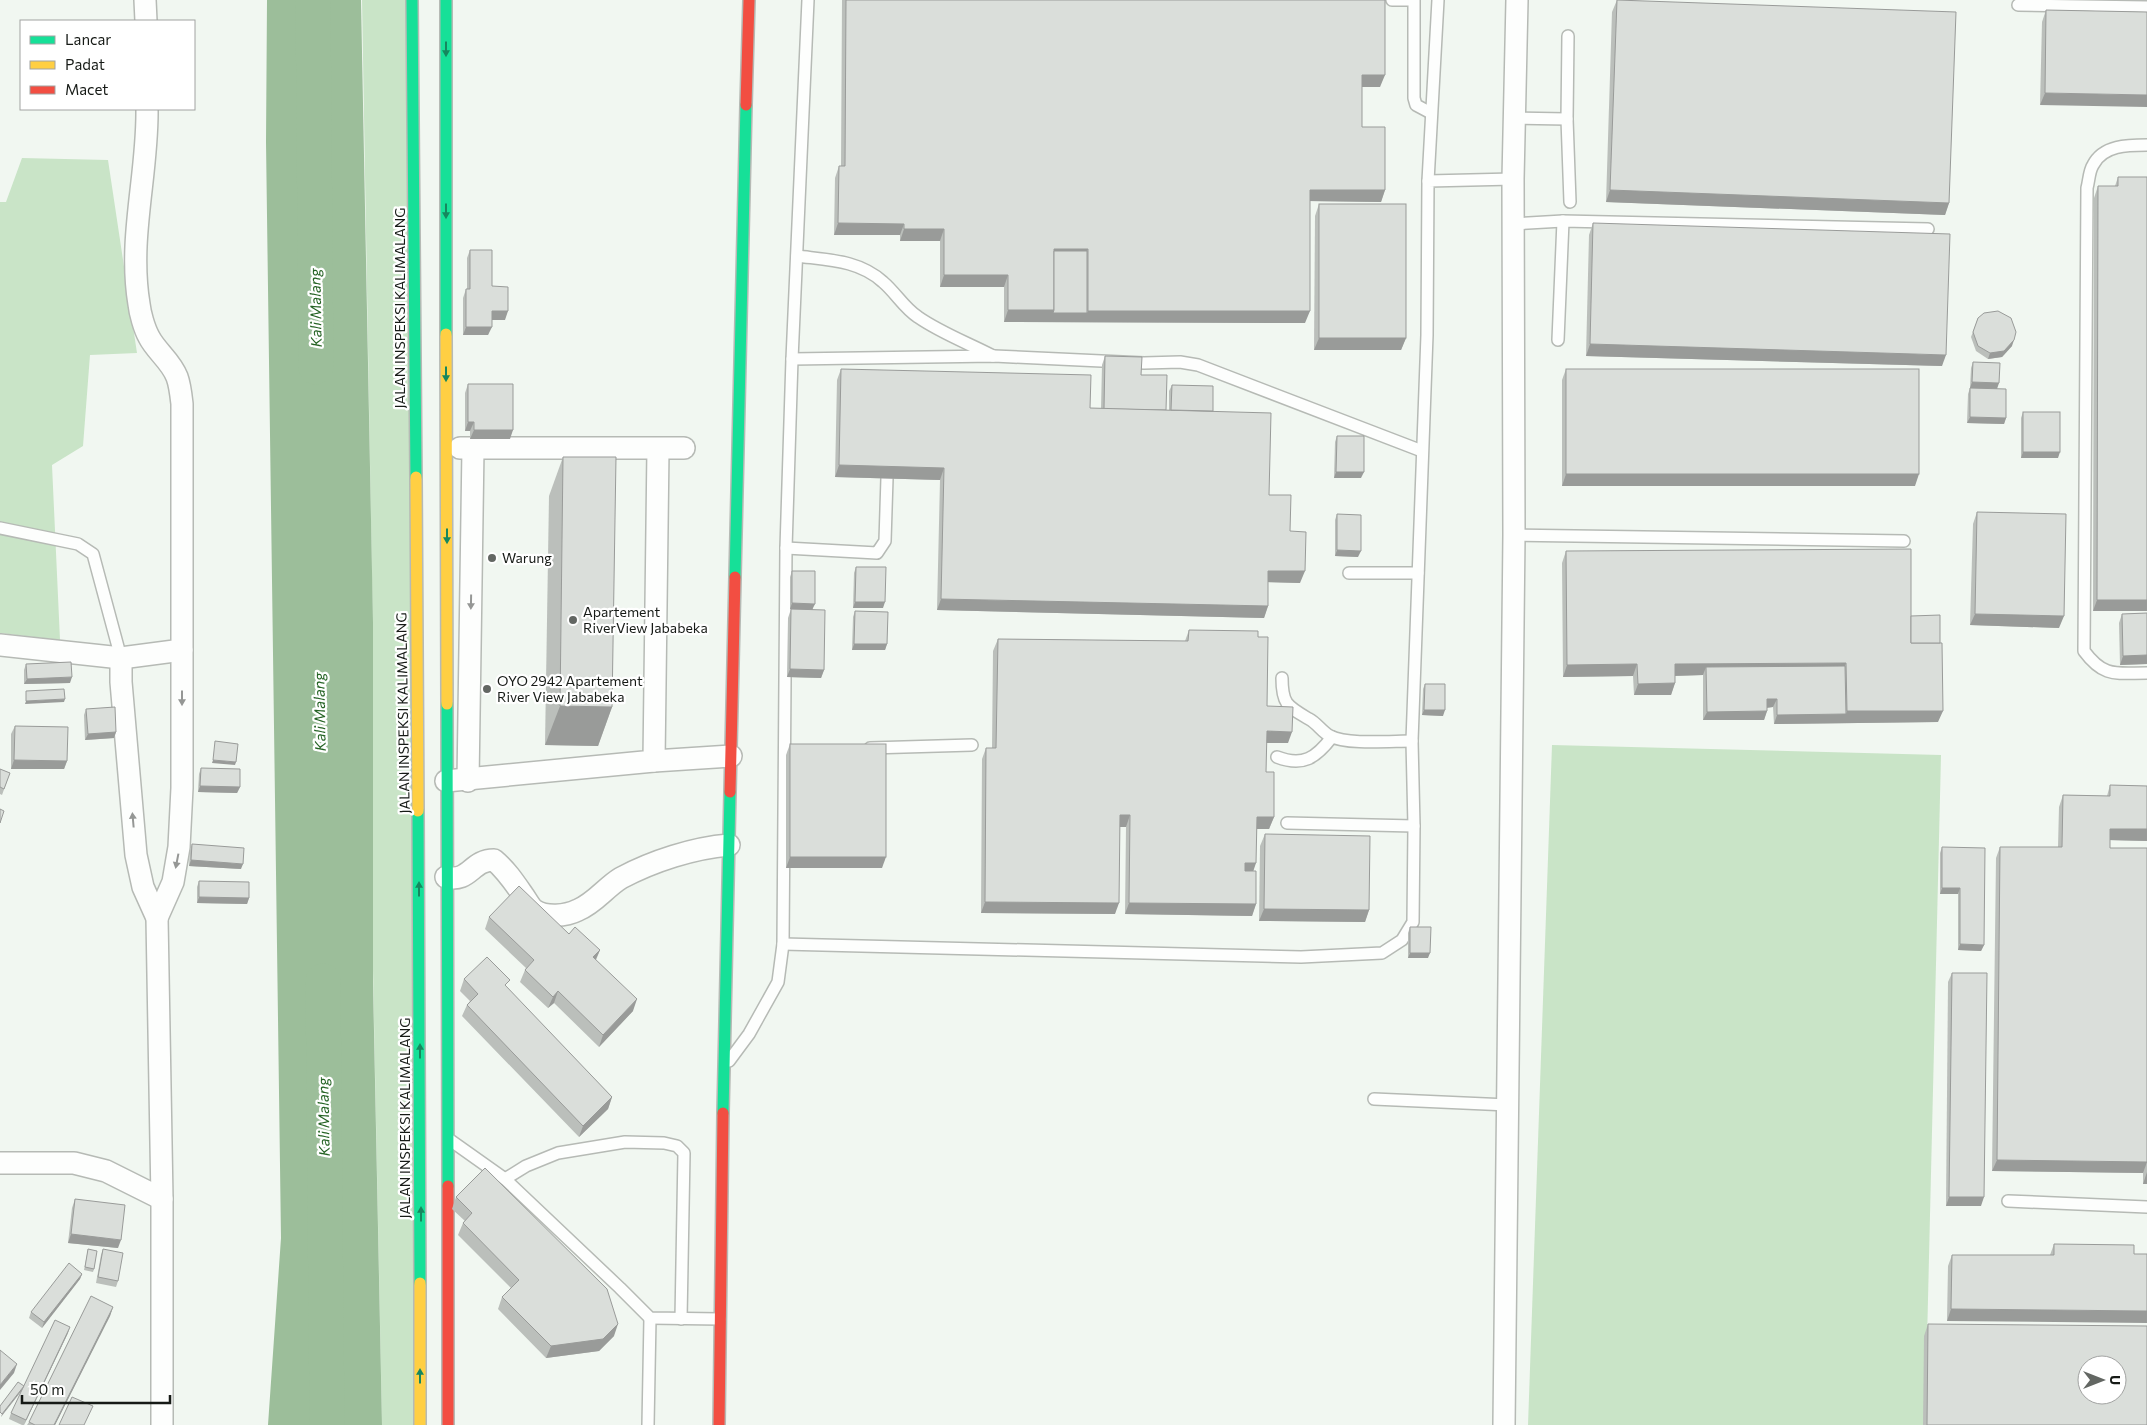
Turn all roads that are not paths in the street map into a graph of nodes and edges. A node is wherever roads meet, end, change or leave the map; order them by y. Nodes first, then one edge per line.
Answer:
1 (145, 0) edge
2 (412, 0) edge
3 (446, 0) edge
4 (749, 0) edge
5 (808, 0) edge
6 (1392, 0) edge
7 (1408, 0) edge
8 (1414, 0) edge
9 (1438, 0) edge
10 (1517, 0) edge
11 (2018, 5) dead end
12 (2147, 7) edge
13 (146, 20) edge
14 (1568, 36) dead end
15 (147, 110) edge
16 (1431, 113) junction
17 (1515, 118) junction
18 (1567, 119) junction
19 (2147, 145) edge
20 (1513, 179) junction
21 (1428, 181) junction
22 (1570, 202) dead end
23 (1562, 221) junction
24 (1513, 224) junction
25 (1928, 230) dead end
26 (797, 256) junction
27 (1558, 340) dead end
28 (994, 356) junction
29 (792, 359) junction
30 (447, 447) junction
31 (473, 448) junction
32 (684, 448) dead end
33 (658, 449) junction
34 (1422, 451) junction
35 (887, 478) edge
36 (0, 528) edge
37 (1514, 535) junction
38 (1904, 541) dead end
39 (786, 548) junction
40 (1349, 573) dead end
41 (1418, 573) junction
42 (0, 645) edge
43 (182, 650) junction
44 (121, 658) junction
45 (2147, 673) edge
46 (1282, 678) dead end
47 (1332, 737) junction
48 (1412, 741) junction
49 (972, 745) dead end
50 (863, 749) edge
51 (731, 756) junction
52 (1277, 757) dead end
53 (654, 762) junction
54 (446, 781) junction
55 (468, 781) junction
56 (1287, 824) dead end
57 (1414, 826) junction
58 (729, 845) junction
59 (446, 877) junction
60 (156, 918) junction
61 (783, 944) junction
62 (723, 1069) junction
63 (1374, 1099) dead end
64 (1508, 1105) junction
65 (435, 1139) junction
66 (0, 1163) edge
67 (505, 1179) junction
68 (162, 1199) junction
69 (2008, 1202) dead end
70 (2147, 1207) edge
71 (650, 1318) junction
72 (681, 1319) junction
73 (720, 1319) junction
74 (162, 1425) edge
75 (420, 1425) edge
76 (448, 1425) edge
77 (648, 1425) edge
78 (719, 1425) edge
79 (1504, 1425) edge

1 - 13 street
65 -> 2 main road, JALAN INSPEKSI KALIMALANG
3 -> 30 main road, JALAN INSPEKSI KALIMALANG
4 - 51 main road
5 - 26 lane
6 - 7 lane
8 - 16 lane
9 - 16 lane
10 - 17 street
11 - 12 lane
14 - 18 lane
15 - 43 street
16 - 21 lane
17 - 18 lane
17 - 20 street
18 - 22 lane
19 - 45 lane
20 - 21 lane
20 - 24 street
21 - 34 lane
23 - 24 lane
23 - 25 lane
23 - 27 lane
24 - 37 street
26 - 28 lane
26 - 29 lane
28 - 29 lane
28 - 34 lane
29 - 39 lane
30 - 31 street
30 -> 54 main road, JALAN INSPEKSI KALIMALANG
31 - 33 street
31 -> 55 street
32 - 33 street
33 - 53 street
34 - 41 lane
35 - 39 lane
36 - 44 lane
37 - 38 lane
37 - 64 street
39 - 61 lane
40 - 41 lane
41 - 48 lane
42 - 44 street
43 - 44 street
43 -> 60 street
60 -> 44 street
46 - 47 lane
47 - 48 lane
47 - 52 lane
48 - 57 lane
49 - 50 lane
51 - 53 street
51 - 58 main road
53 - 55 street
54 - 55 street
54 - 59 main road, JALAN INSPEKSI KALIMALANG
56 - 57 lane
57 - 61 lane
58 - 59 street
58 - 62 main road
59 - 65 main road, JALAN INSPEKSI KALIMALANG
60 - 68 street
61 - 62 lane
62 - 73 main road
63 - 64 lane
64 - 79 street
65 - 67 lane
75 -> 65 main road, JALAN INSPEKSI KALIMALANG
65 - 76 main road, JALAN INSPEKSI KALIMALANG
66 - 68 street
67 - 71 lane
67 - 72 lane
68 - 74 street
69 - 70 lane
71 - 72 lane
71 - 77 lane
72 - 73 lane
73 - 78 main road

